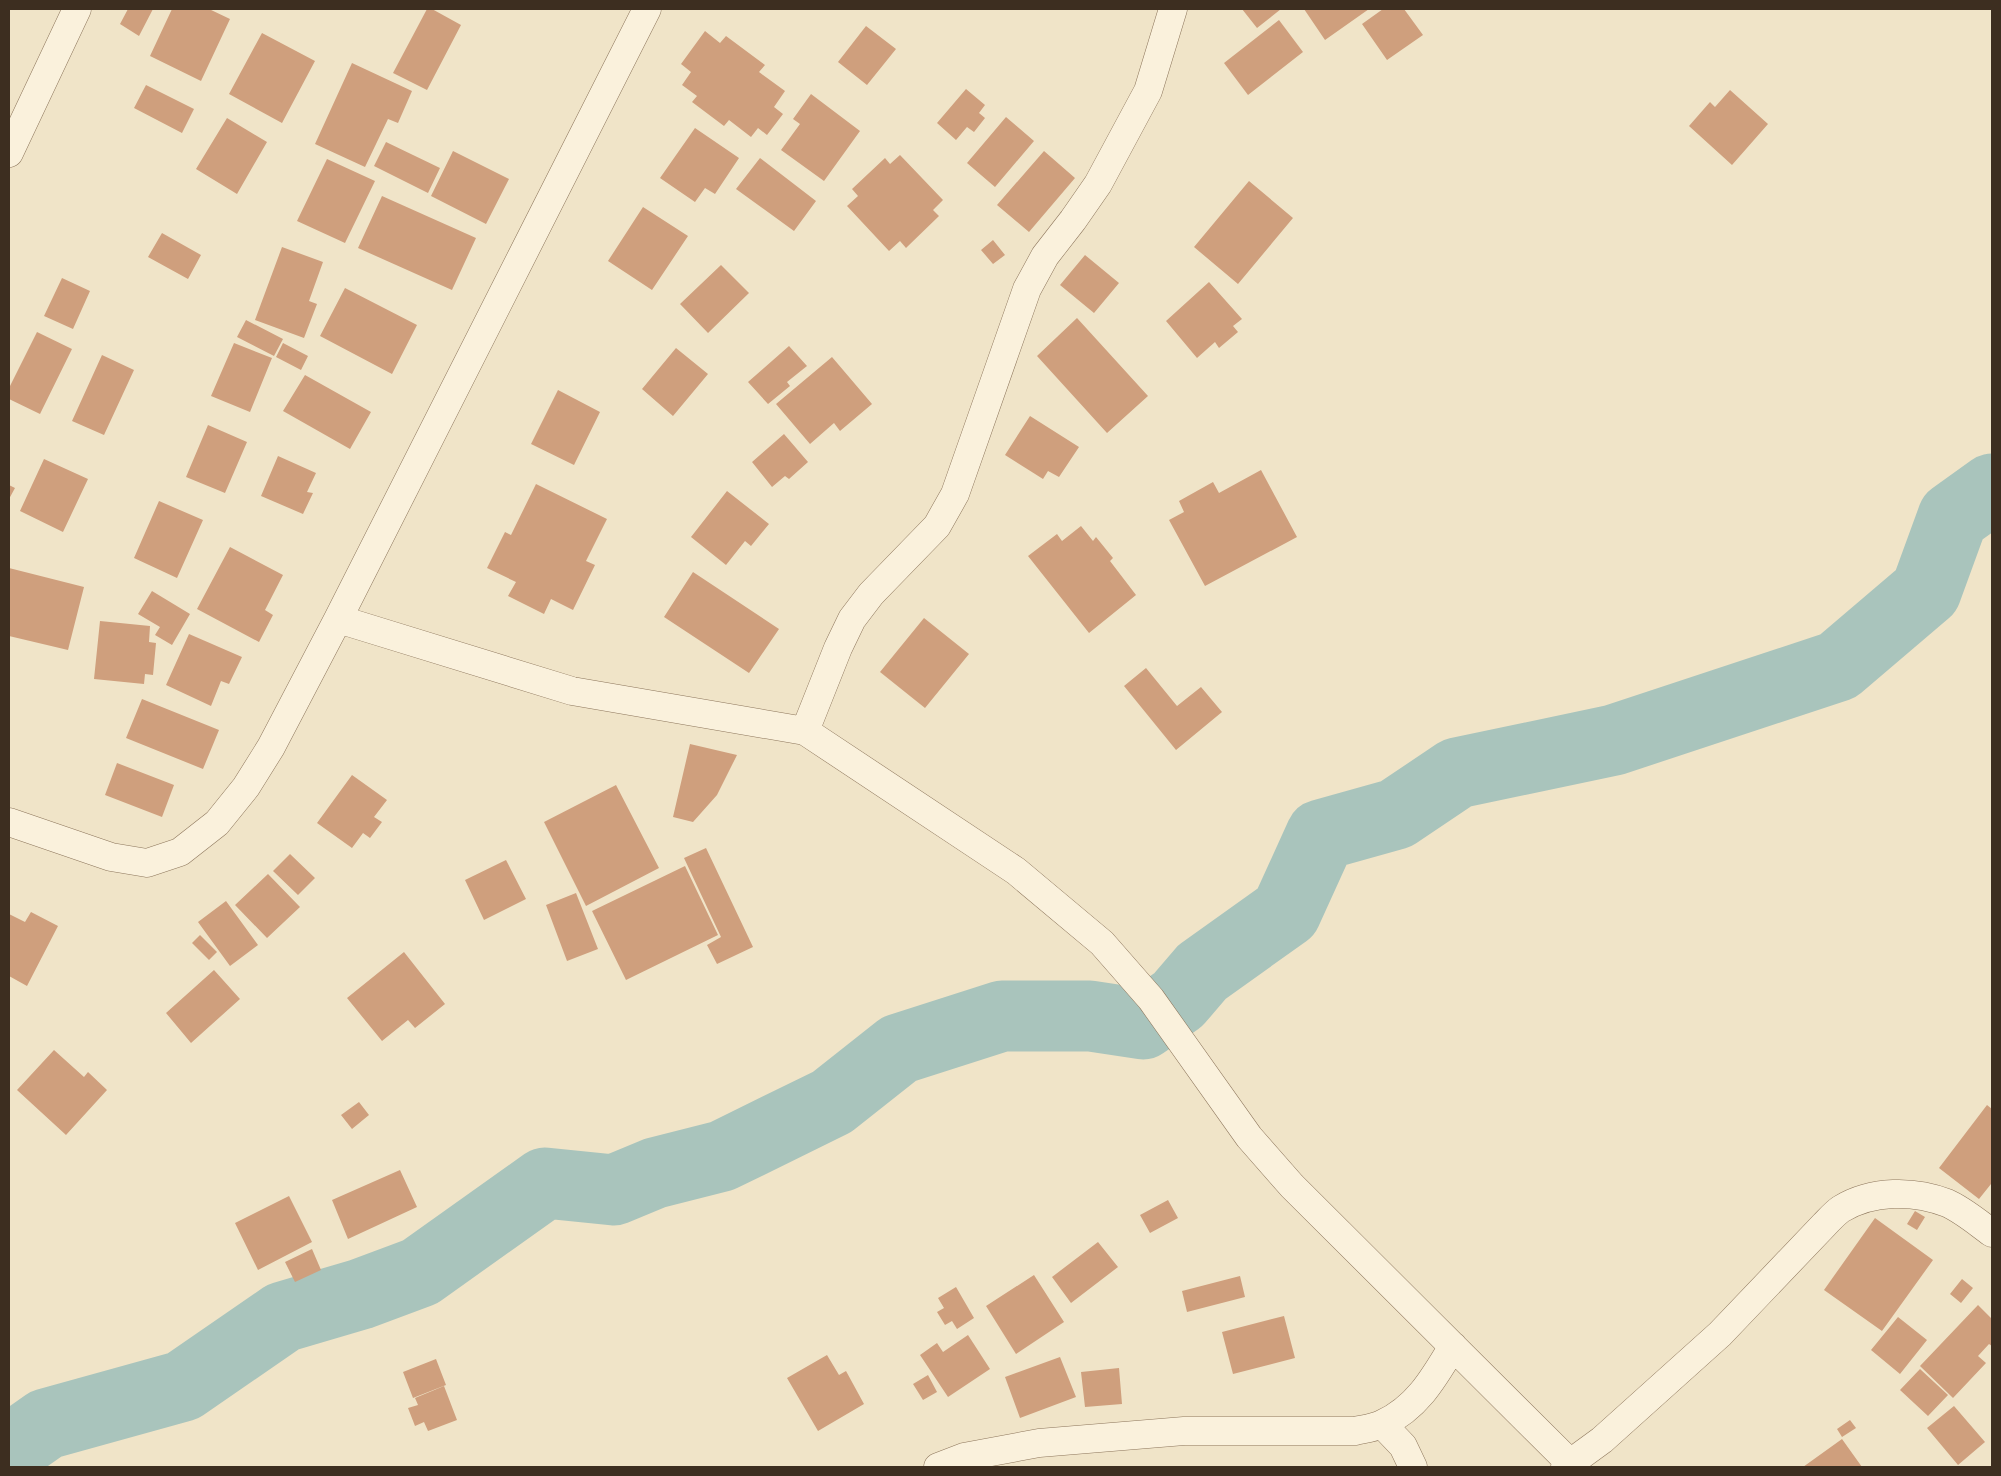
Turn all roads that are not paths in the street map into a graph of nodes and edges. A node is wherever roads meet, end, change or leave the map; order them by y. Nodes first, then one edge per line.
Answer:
1 (77, 9) edge
2 (647, 9) edge
3 (1173, 9) edge
4 (9, 153) edge
5 (338, 619) junction
6 (805, 731) junction
7 (9, 822) edge
8 (1992, 1233) edge
9 (1452, 1346) junction
10 (1382, 1424) junction
11 (1569, 1466) edge
12 (938, 1467) edge
13 (1413, 1467) edge

1 - 4 street
2 - 5 street
3 - 6 street
5 - 6 street
5 - 7 street
6 - 9 street
8 - 11 street
9 - 10 street
9 - 11 street
10 - 12 street
10 - 13 street

